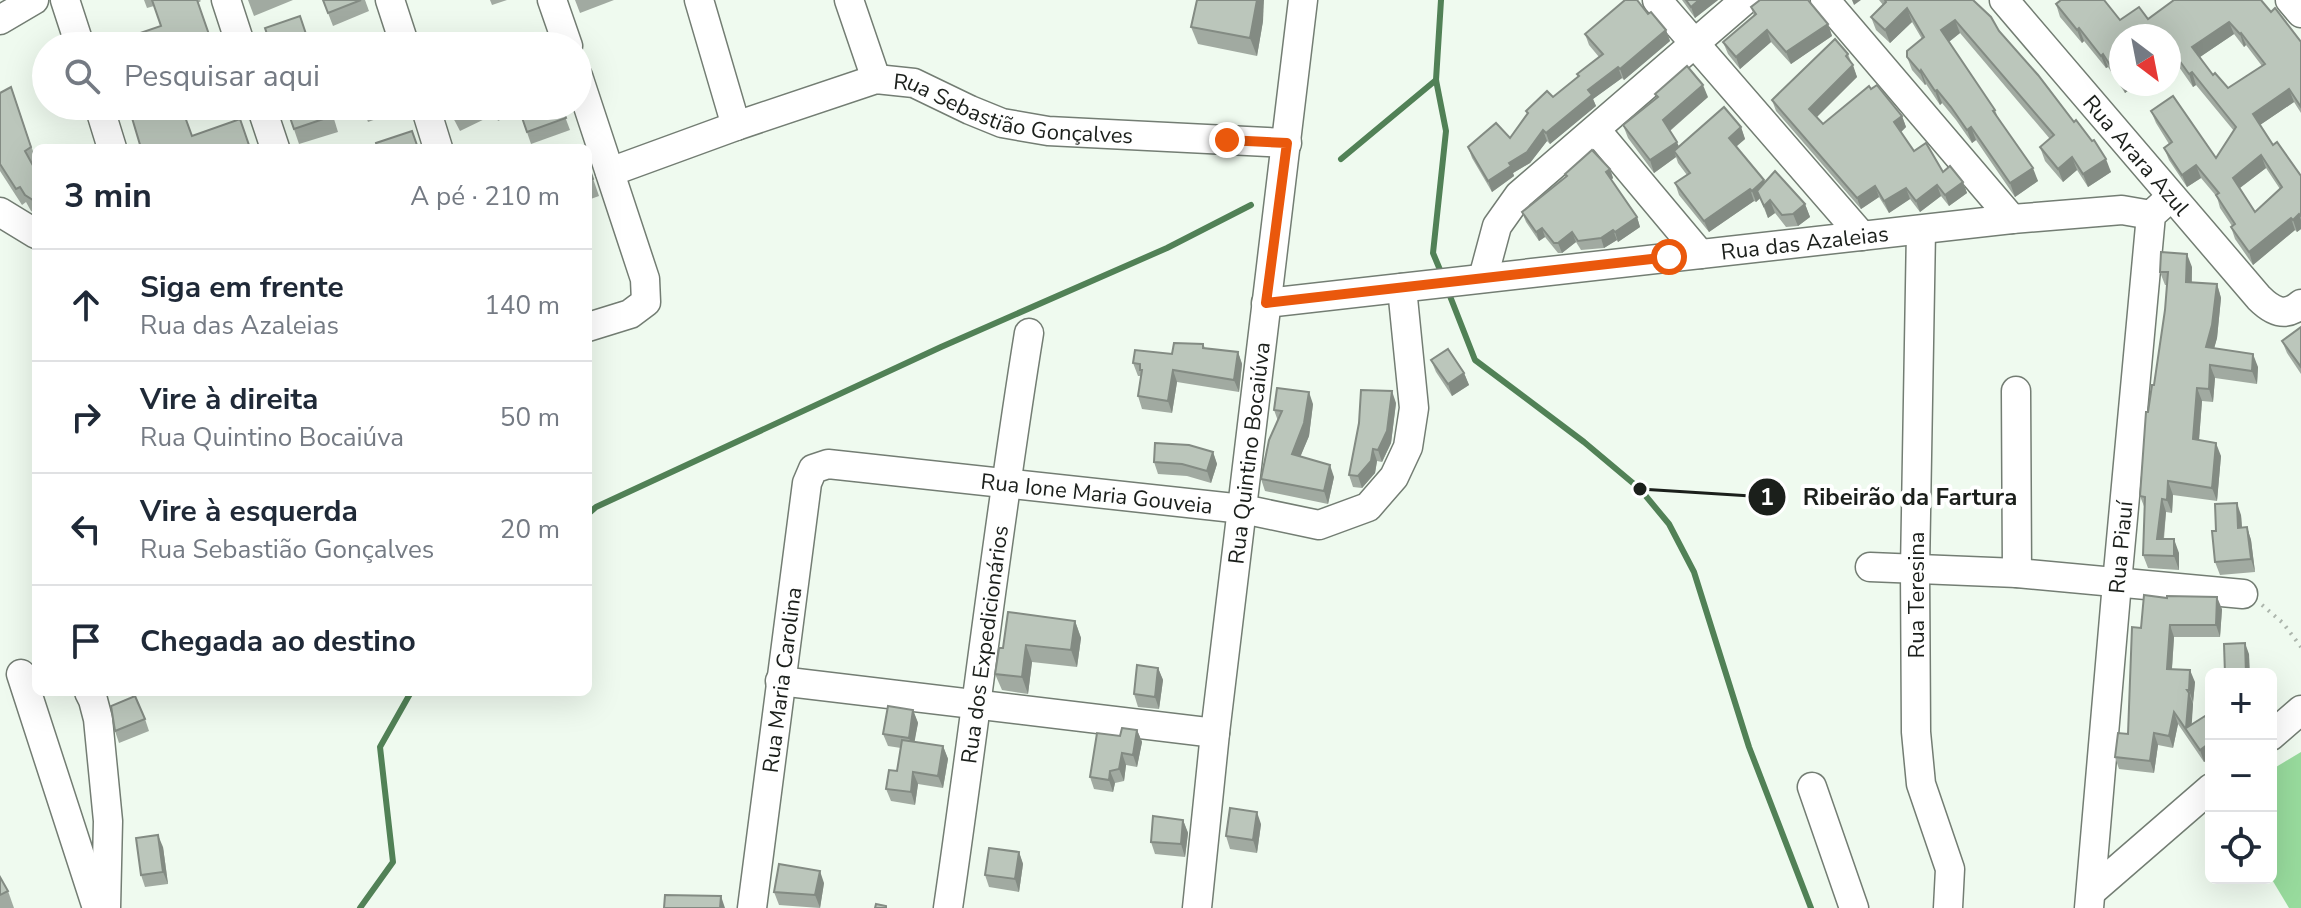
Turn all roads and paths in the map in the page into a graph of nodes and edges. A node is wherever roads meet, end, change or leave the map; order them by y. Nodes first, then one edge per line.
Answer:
1 (34, 0) edge
2 (65, 0) edge
3 (226, 0) edge
4 (390, 0) edge
5 (552, 0) edge
6 (699, 0) edge
7 (849, 0) edge
8 (1303, 0) edge
9 (1657, 0) edge
10 (1745, 0) edge
11 (1825, 0) edge
12 (2004, 0) edge
13 (2290, 0) edge
14 (2301, 13) edge
15 (0, 20) edge
16 (75, 32) edge
17 (236, 32) edge
18 (400, 32) edge
19 (563, 32) edge
20 (1694, 43) junction
21 (876, 79) junction
22 (592, 118) edge
23 (103, 120) edge
24 (266, 120) edge
25 (429, 120) edge
26 (736, 126) junction
27 (1596, 130) junction
28 (1287, 143) junction
29 (111, 144) edge
30 (274, 144) edge
31 (437, 144) edge
32 (610, 172) junction
33 (2161, 206) junction
34 (0, 212) edge
35 (2012, 219) junction
36 (1921, 230) junction
37 (32, 232) edge
38 (1862, 236) junction
39 (1700, 254) junction
40 (1475, 279) junction
41 (1415, 286) junction
42 (1266, 303) junction
43 (2301, 304) edge
44 (592, 326) edge
45 (1029, 333) dead end
46 (2016, 391) dead end
47 (828, 464) joint
48 (1005, 483) junction
49 (1243, 509) junction
50 (1870, 567) dead end
51 (1915, 570) junction
52 (2017, 573) junction
53 (2117, 583) junction
54 (2243, 594) joint
55 (2301, 647) edge
56 (19, 674) edge
57 (780, 681) junction
58 (91, 696) edge
59 (978, 704) junction
60 (2301, 710) edge
61 (2277, 731) edge
62 (1215, 733) junction
63 (1812, 787) dead end
64 (2205, 794) edge
65 (2090, 900) edge
66 (97, 908) edge
67 (106, 908) edge
68 (752, 908) edge
69 (948, 908) edge
70 (1197, 908) edge
71 (1854, 908) edge
72 (1948, 908) edge

1 - 15 street
2 - 16 street
3 - 17 street
4 - 18 street
5 - 19 street
6 - 26 street
7 - 21 street
8 - 28 street, Rua Quintino Bocaiúva
9 - 20 street
10 - 20 street
11 - 35 street
12 - 33 street, Rua Arara Azul
13 - 14 street
20 - 27 street
20 - 38 street
21 - 26 street, Rua Sebastião Gonçalves
21 - 28 street, Rua Sebastião Gonçalves
22 - 32 street
23 - 29 street
24 - 30 street
25 - 31 street
26 - 32 street, Rua Sebastião Gonçalves
27 - 39 street
27 - 40 street
28 - 42 street, Rua Quintino Bocaiúva
32 - 44 street
33 - 35 street, Rua das Azaleias
33 - 43 street, Rua Arara Azul
33 - 53 street, Rua Piauí
34 - 37 street
35 - 36 street, Rua das Azaleias
36 - 38 street, Rua das Azaleias
36 - 51 street, Rua Teresina
38 - 39 street, Rua das Azaleias
39 - 40 street, Rua das Azaleias
40 - 41 street, Rua das Azaleias
41 - 42 street, Rua das Azaleias
41 - 49 street, Rua Ione Maria Gouveia
42 - 49 street, Rua Quintino Bocaiúva
45 - 48 street, Rua dos Expedicionários
46 - 52 street
47 - 48 street, Rua Ione Maria Gouveia
47 - 57 street, Rua Maria Carolina
48 - 49 street, Rua Ione Maria Gouveia
48 - 59 street, Rua dos Expedicionários
49 - 62 street, Rua Quintino Bocaiúva
50 - 51 street
51 - 52 street
51 - 72 street, Rua Teresina
52 - 53 street
53 - 54 street
53 - 65 street, Rua Piauí
54 - 55 path
56 - 66 street
57 - 59 street
57 - 68 street, Rua Maria Carolina
58 - 67 street
59 - 62 street
59 - 69 street, Rua dos Expedicionários
60 - 61 street
62 - 70 street, Rua Quintino Bocaiúva
63 - 71 street
64 - 65 street

